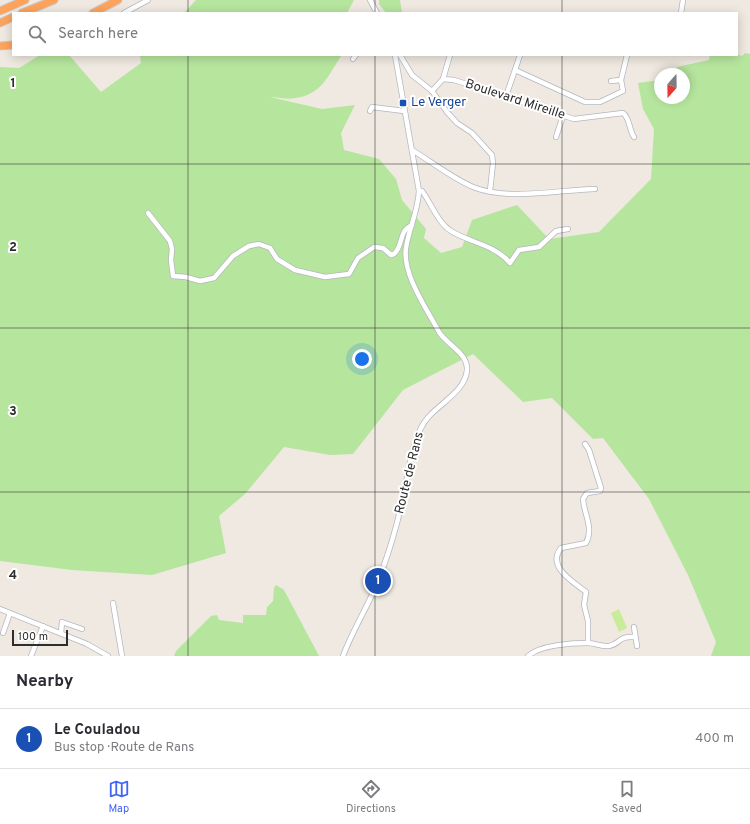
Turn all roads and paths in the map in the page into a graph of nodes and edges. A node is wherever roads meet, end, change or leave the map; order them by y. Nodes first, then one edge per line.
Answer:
1 (25, 0) edge
2 (54, 0) edge
3 (118, 0) edge
4 (148, 0) edge
5 (370, 0) edge
6 (683, 0) edge
7 (0, 11) edge
8 (24, 12) edge
9 (96, 12) edge
10 (126, 12) edge
11 (375, 12) edge
12 (681, 12) edge
13 (12, 17) edge
14 (0, 22) edge
15 (12, 45) edge
16 (0, 46) edge
17 (395, 56) edge
18 (401, 56) edge
19 (450, 56) edge
20 (520, 56) edge
21 (626, 56) edge
22 (515, 70) junction
23 (443, 79) junction
24 (621, 80) junction
25 (611, 81) dead end
26 (432, 90) junction
27 (506, 96) junction
28 (370, 111) dead end
29 (404, 111) junction
30 (563, 116) junction
31 (634, 136) dead end
32 (556, 137) dead end
33 (412, 150) junction
34 (594, 189) dead end
35 (490, 191) junction
36 (419, 192) junction
37 (148, 213) dead end
38 (412, 225) junction
39 (568, 229) dead end
40 (585, 444) dead end
41 (113, 602) dead end
42 (1, 610) edge
43 (10, 613) junction
44 (43, 626) junction
45 (634, 627) dead end
46 (82, 629) dead end
47 (3, 633) dead end
48 (61, 633) junction
49 (634, 637) junction
50 (588, 643) junction
51 (637, 646) dead end
52 (31, 656) edge
53 (108, 656) edge
54 (122, 656) edge
55 (343, 656) edge
56 (528, 656) edge

1 - 7 highway
2 - 8 highway
3 - 9 highway
4 - 10 street
5 - 11 street
6 - 12 street
13 - 14 highway
15 - 16 highway
17 - 29 street, Route de Rans
18 - 26 street
19 - 23 street
20 - 22 street
21 - 24 street
22 - 24 street
22 - 27 street
23 - 26 street
23 - 27 street, Boulevard Mireille
24 - 25 street
26 - 35 street
27 - 30 street, Boulevard Mireille
28 - 29 street
29 - 33 street, Route de Rans
30 - 31 street, Boulevard Mireille
30 - 32 street
33 - 35 street
33 - 36 street, Route de Rans
34 - 35 street
36 - 38 street, Route de Rans
36 - 39 street
37 - 38 street
38 - 55 street, Route de Rans
40 - 50 street
41 - 54 street
42 - 43 street
43 - 44 street
43 - 47 street
44 - 48 street
44 - 52 street
45 - 49 street
46 - 48 street
48 - 53 street
49 - 50 street
49 - 51 street
50 - 56 street

